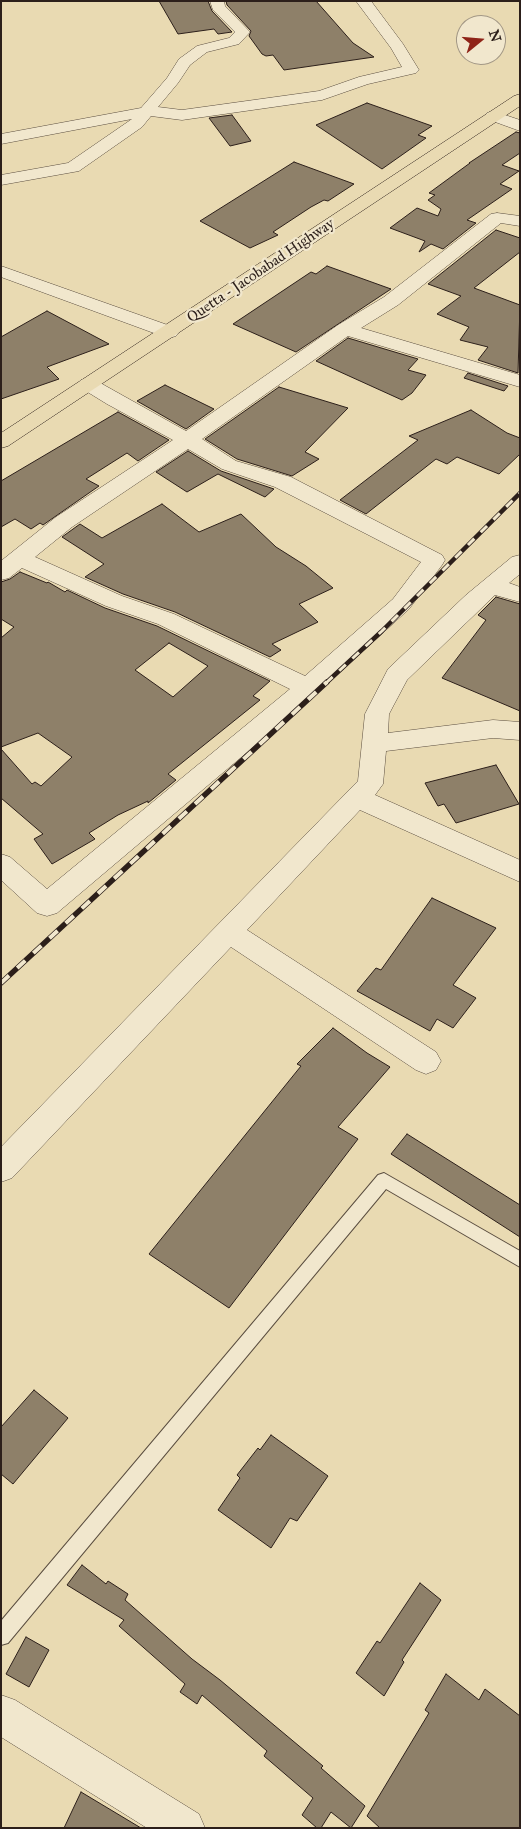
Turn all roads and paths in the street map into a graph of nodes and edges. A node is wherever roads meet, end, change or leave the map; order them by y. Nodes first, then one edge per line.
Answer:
1 (217, 1) edge
2 (363, 1) edge
3 (520, 99) edge
4 (149, 111) junction
5 (493, 116) junction
6 (520, 126) edge
7 (1, 139) edge
8 (1, 180) edge
9 (520, 222) edge
10 (1, 271) edge
11 (345, 329) junction
12 (169, 332) junction
13 (520, 381) edge
14 (88, 384) junction
15 (188, 440) junction
16 (1, 442) edge
17 (21, 559) junction
18 (520, 562) edge
19 (1, 573) edge
20 (493, 586) junction
21 (520, 595) edge
22 (308, 688) junction
23 (520, 731) edge
24 (374, 744) junction
25 (358, 798) junction
26 (1, 864) edge
27 (520, 872) edge
28 (229, 932) junction
29 (426, 1061) dead end
30 (1, 1168) edge
31 (520, 1260) edge
32 (1, 1636) edge
33 (1, 1714) edge
34 (185, 1828) edge

1 - 4 street
2 - 4 street
3 - 5 highway, Quetta - Jacobabad Highway
4 - 7 street
4 - 8 street
5 - 6 street
5 - 12 highway, Quetta - Jacobabad Highway
9 - 11 street
10 - 12 street
11 - 13 street
11 - 15 street
12 - 14 highway, Quetta - Jacobabad Highway
14 - 15 street
14 - 16 highway, Quetta - Jacobabad Highway
15 - 17 street
15 - 22 street
17 - 19 street
17 - 22 street
18 - 20 street
20 - 21 street
20 - 24 street
22 - 26 street
23 - 24 street
24 - 25 street
25 - 27 street
25 - 28 street
28 - 29 street
28 - 30 street
31 - 32 lane
33 - 34 street

